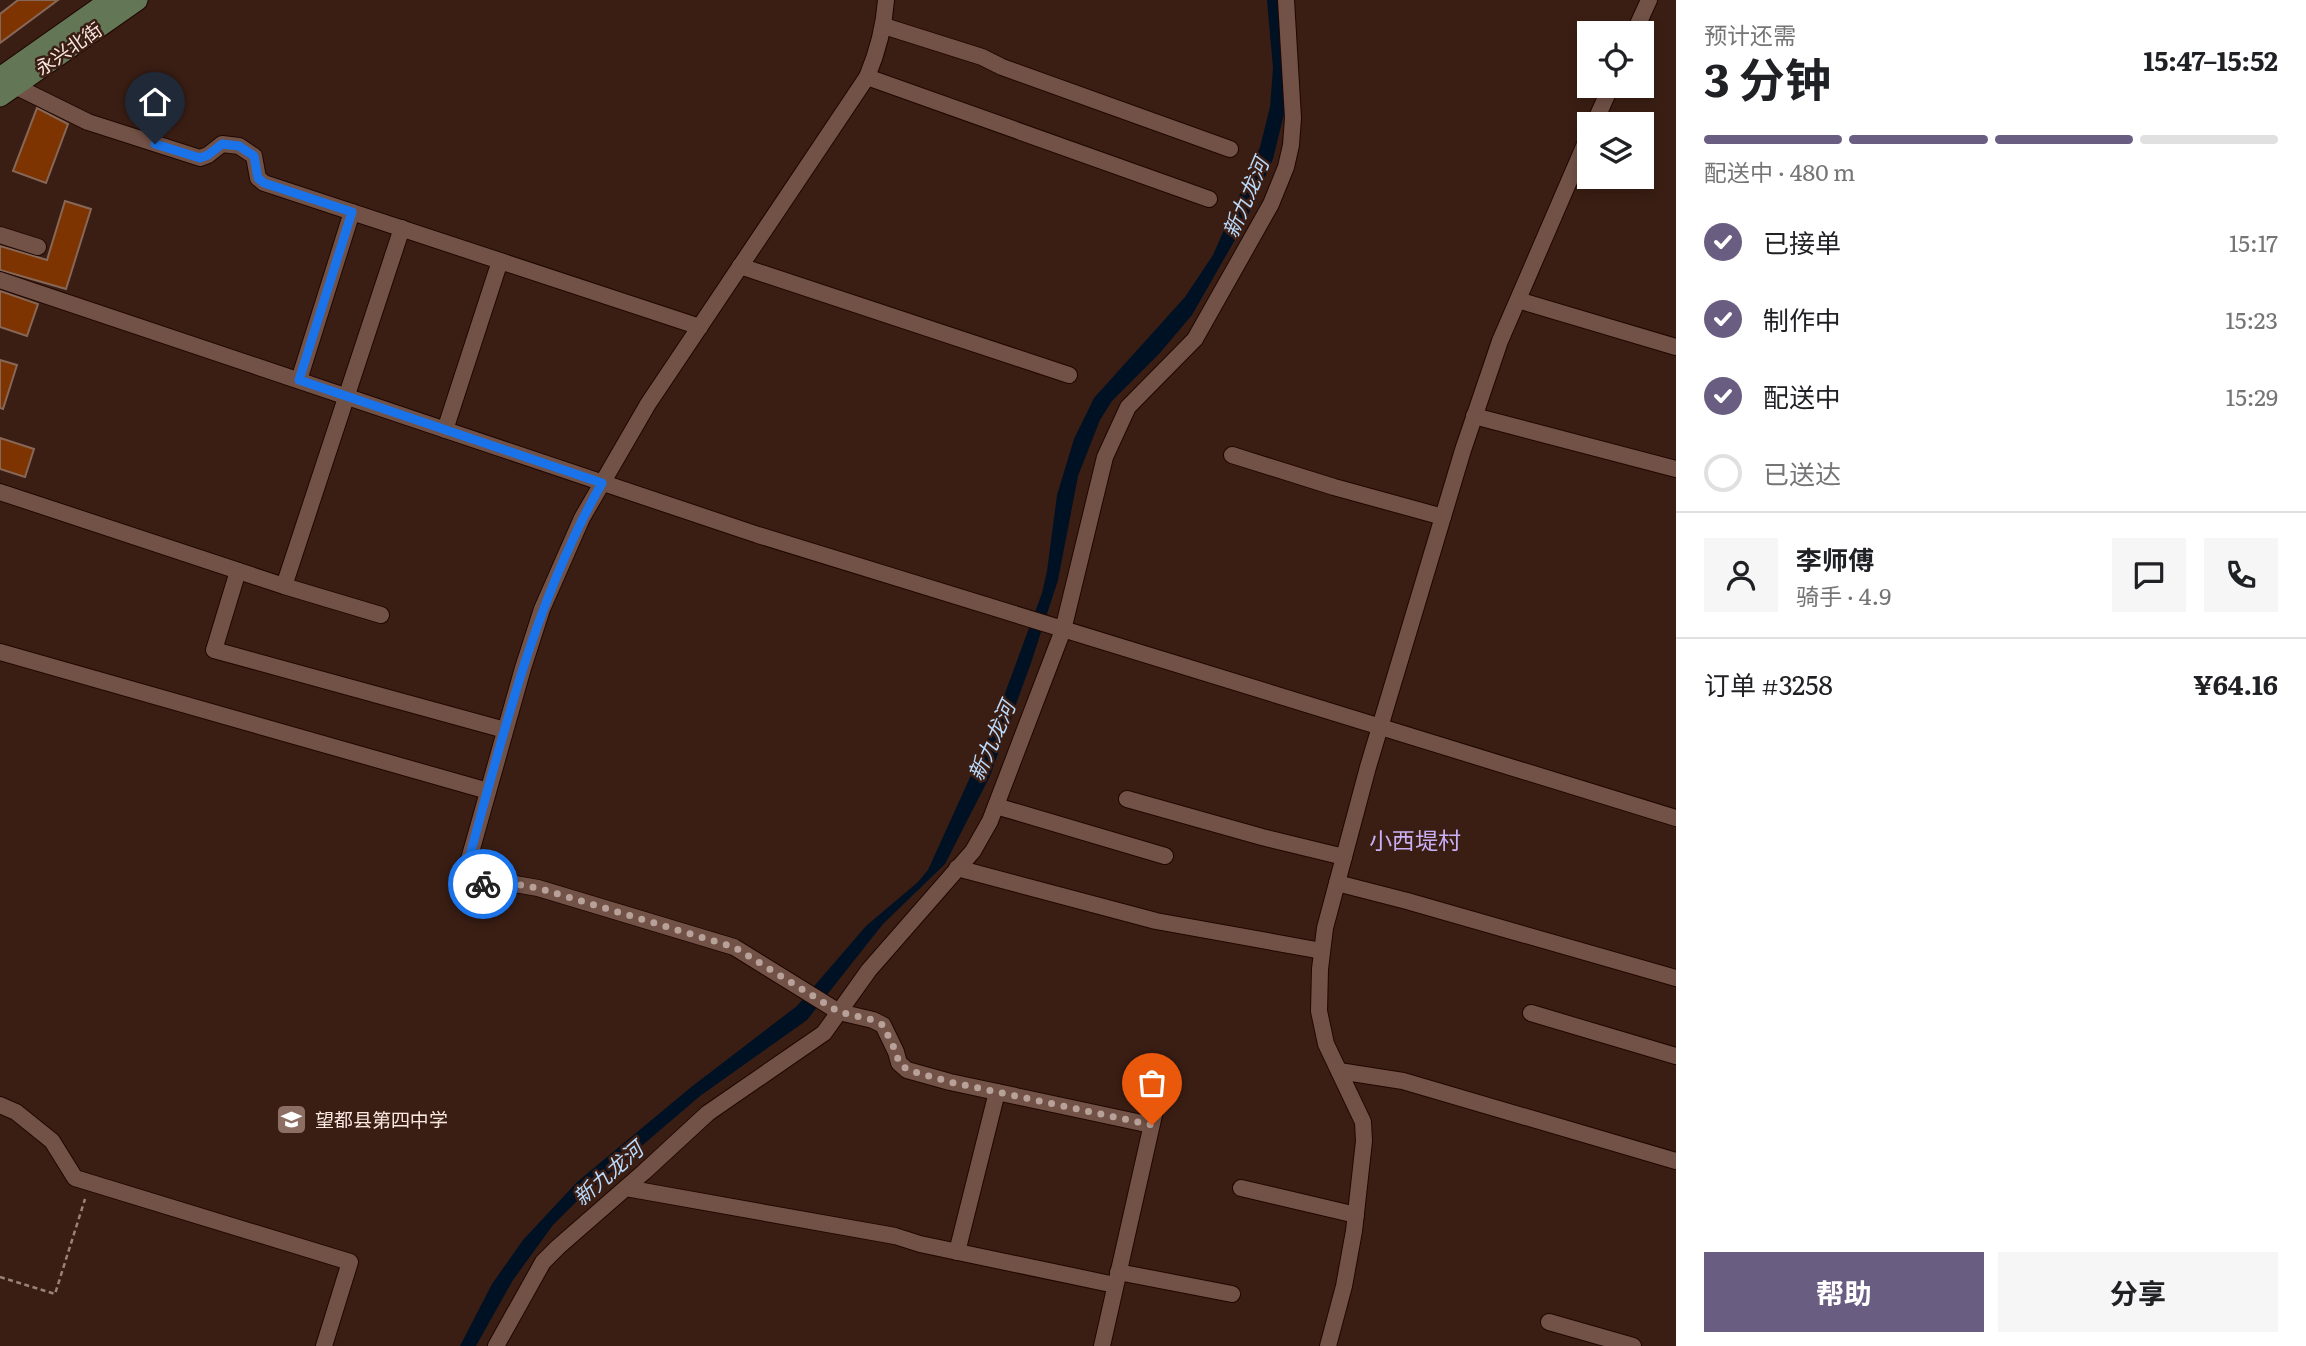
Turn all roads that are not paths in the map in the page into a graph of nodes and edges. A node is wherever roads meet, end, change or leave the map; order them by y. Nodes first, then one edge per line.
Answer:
1 (111, 0) edge
2 (137, 0) edge
3 (886, 0) edge
4 (1286, 0) edge
5 (1648, 0) edge
6 (1639, 21) edge
7 (884, 26) junction
8 (867, 77) junction
9 (5, 87) edge
10 (1230, 149) dead end
11 (1577, 163) edge
12 (1209, 199) dead end
13 (352, 212) junction
14 (402, 228) junction
15 (0, 235) edge
16 (38, 247) dead end
17 (500, 261) junction
18 (740, 266) junction
19 (0, 280) edge
20 (1518, 300) junction
21 (700, 327) junction
22 (1676, 347) edge
23 (1069, 375) dead end
24 (299, 380) junction
25 (346, 396) junction
26 (1474, 416) junction
27 (445, 429) junction
28 (1232, 454) dead end
29 (1676, 469) edge
30 (602, 483) junction
31 (0, 492) edge
32 (1443, 516) junction
33 (238, 571) junction
34 (284, 586) junction
35 (381, 615) dead end
36 (1063, 630) junction
37 (0, 652) edge
38 (1380, 727) junction
39 (505, 730) junction
40 (488, 791) junction
41 (1127, 799) dead end
42 (996, 806) junction
43 (1676, 818) edge
44 (1165, 856) dead end
45 (1344, 857) junction
46 (957, 869) junction
47 (1337, 883) junction
48 (1322, 951) junction
49 (1676, 978) edge
50 (839, 1012) junction
51 (1531, 1013) dead end
52 (1676, 1056) edge
53 (1339, 1071) junction
54 (1161, 1084) dead end
55 (997, 1092) junction
56 (0, 1104) edge
57 (1152, 1125) junction
58 (1676, 1161) edge
59 (626, 1188) junction
60 (1241, 1188) dead end
61 (1356, 1215) junction
62 (957, 1252) junction
63 (1117, 1278) junction
64 (1232, 1294) dead end
65 (1549, 1322) dead end
66 (324, 1346) edge
67 (496, 1346) edge
68 (1102, 1346) edge
69 (1328, 1346) edge
70 (1633, 1346) edge

1 - 9 main road, 永兴北街
2 - 9 main road, 永兴北街
3 - 7 street
4 - 36 street
5 - 6 street
7 - 8 street
7 - 10 street
8 - 12 street
8 - 18 street
9 - 13 street
11 - 20 street
13 - 14 street
13 - 24 street
14 - 17 street
14 - 25 street
15 - 16 street
17 - 21 street
17 - 27 street
18 - 21 street
18 - 23 street
19 - 24 street
20 - 22 street
20 - 26 street
21 - 30 street
24 - 25 street
25 - 27 street
25 - 34 street
26 - 29 street
26 - 32 street
27 - 30 street
28 - 32 street
30 - 36 street
30 - 39 street
31 - 33 street
32 - 38 street
33 - 34 street
33 - 39 street
34 - 35 street
36 - 38 street
36 - 42 street
37 - 40 street
38 - 43 street
38 - 45 street
39 - 40 street
40 - 50 street
41 - 45 street
42 - 44 street
42 - 46 street
45 - 47 street
46 - 48 street
46 - 50 street
47 - 48 street
47 - 49 street
48 - 53 street
50 - 55 street
50 - 59 street
51 - 52 street
53 - 58 street
53 - 61 street
54 - 57 street
55 - 57 street
55 - 62 street
56 - 66 street
57 - 63 street
59 - 62 street
59 - 67 street
60 - 61 street
61 - 69 street
62 - 63 street
63 - 64 street
63 - 68 street
65 - 70 street

